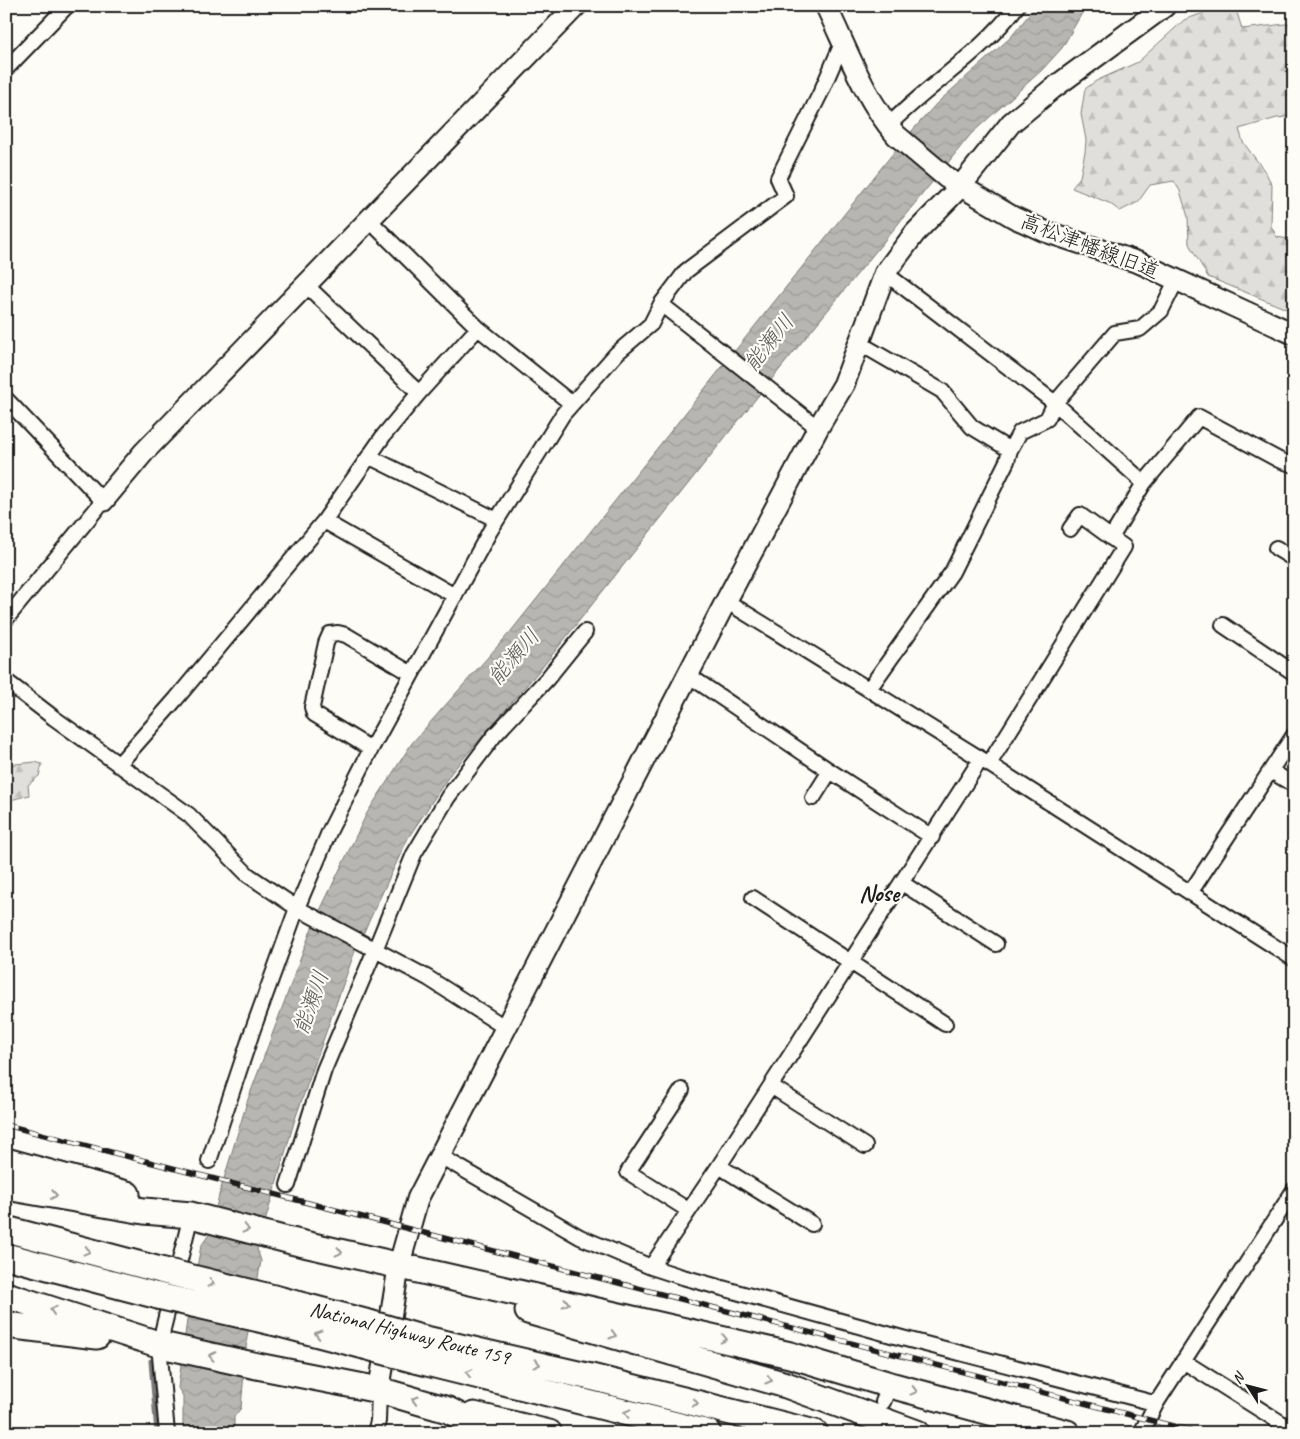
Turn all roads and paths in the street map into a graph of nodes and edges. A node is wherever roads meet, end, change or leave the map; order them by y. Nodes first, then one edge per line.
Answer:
1 (67, 6) edge
2 (576, 6) edge
3 (826, 6) edge
4 (1017, 6) edge
5 (1165, 6) edge
6 (843, 41) junction
7 (6, 70) edge
8 (892, 131) junction
9 (954, 182) junction
10 (369, 220) junction
11 (885, 273) junction
12 (1177, 279) junction
13 (306, 285) junction
14 (661, 304) junction
15 (478, 328) junction
16 (1294, 334) edge
17 (859, 343) junction
18 (419, 393) junction
19 (7, 402) edge
20 (1055, 403) junction
21 (572, 404) junction
22 (818, 428) junction
23 (1010, 450) junction
24 (370, 457) junction
25 (1294, 465) edge
26 (1144, 484) junction
27 (103, 501) junction
28 (324, 520) junction
29 (497, 520) junction
30 (1070, 528) dead end
31 (1111, 538) junction
32 (1276, 548) dead end
33 (1294, 559) edge
34 (455, 596) junction
35 (726, 601) junction
36 (6, 619) edge
37 (1223, 626) dead end
38 (585, 632) dead end
39 (1294, 673) edge
40 (412, 674) junction
41 (688, 675) junction
42 (6, 681) edge
43 (869, 689) junction
44 (1294, 735) edge
45 (371, 750) junction
46 (985, 761) junction
47 (118, 764) junction
48 (830, 771) junction
49 (1271, 771) junction
50 (1294, 785) edge
51 (813, 798) dead end
52 (932, 837) junction
53 (902, 883) junction
54 (1190, 893) junction
55 (753, 898) dead end
56 (303, 911) junction
57 (996, 944) dead end
58 (373, 949) junction
59 (1294, 959) edge
60 (851, 963) junction
61 (945, 1024) dead end
62 (506, 1028) junction
63 (771, 1086) junction
64 (682, 1090) dead end
65 (865, 1146) dead end
66 (440, 1156) junction
67 (209, 1161) dead end
68 (6, 1162) edge
69 (719, 1166) junction
70 (288, 1185) dead end
71 (6, 1187) edge
72 (1294, 1190) edge
73 (688, 1210) junction
74 (190, 1216) junction
75 (812, 1224) dead end
76 (6, 1229) edge
77 (6, 1256) edge
78 (400, 1265) junction
79 (651, 1266) junction
80 (435, 1273) junction
81 (6, 1295) edge
82 (274, 1310) junction
83 (6, 1325) edge
84 (159, 1344) junction
85 (418, 1349) junction
86 (1183, 1361) junction
87 (379, 1390) junction
88 (1157, 1402) junction
89 (448, 1410) junction
90 (1294, 1431) edge
91 (167, 1433) edge
92 (375, 1433) edge
93 (492, 1433) edge
94 (549, 1433) edge
95 (708, 1433) edge
96 (815, 1433) edge
97 (917, 1433) edge
98 (1067, 1433) edge
99 (1141, 1433) edge

1 - 7 street
2 - 10 street
3 - 6 street, 高松津幡線旧道
4 - 8 street
5 - 9 street
6 - 8 street, 高松津幡線旧道
6 - 14 street
8 - 9 street, 高松津幡線旧道
9 - 11 street
9 - 12 street, 高松津幡線旧道
10 - 13 street
10 - 15 street
11 - 17 street
11 - 20 street
12 - 16 street, 高松津幡線旧道
12 - 20 street
13 - 18 street
13 - 27 street
14 - 21 street
14 - 22 street
15 - 18 street
15 - 21 street
17 - 22 street
17 - 23 street
18 - 24 street
19 - 27 street
20 - 23 street
20 - 26 street
21 - 29 street
22 - 35 street
23 - 43 street
24 - 28 street
24 - 29 street
25 - 26 street
26 - 31 street
27 - 36 street
28 - 34 street
28 - 47 street
29 - 34 street
30 - 31 street
31 - 46 street
32 - 33 street
34 - 40 street
35 - 41 street
35 - 43 street
37 - 39 street
38 - 58 street
40 - 45 street
40 - 45 street
41 - 48 street
41 - 62 street
42 - 47 street
43 - 46 street
44 - 49 street
45 - 56 street
46 - 52 street
46 - 54 street
47 - 56 street
48 - 51 street
48 - 52 street
49 - 50 street
49 - 54 street
52 - 53 street
53 - 57 street
53 - 60 street
54 - 59 street
55 - 60 street
56 - 58 street
56 - 67 street
58 - 62 street
58 - 70 street
60 - 61 street
60 - 63 street
62 - 66 street
63 - 65 street
63 - 69 street
64 - 73 street
66 - 78 street
66 - 79 street
68 - 74 highway
69 - 73 street
69 - 75 street
71 -> 74 highway
72 - 86 street
73 - 79 street
74 -> 78 highway
74 - 84 street
76 -> 82 highway, National Highway Route 159, bridge
77 - 82 highway, National Highway Route 159, bridge
78 - 80 highway
78 - 87 street
79 - 88 street
80 -> 97 highway
80 -> 98 highway
84 -> 81 highway
82 - 85 highway, National Highway Route 159, bridge
83 - 84 highway
87 -> 84 highway
84 - 91 street
95 -> 85 highway, National Highway Route 159
85 -> 96 highway, National Highway Route 159
86 - 88 street
86 - 90 street
89 -> 87 highway
87 - 92 street
88 - 99 street
89 - 93 highway
89 - 94 highway

